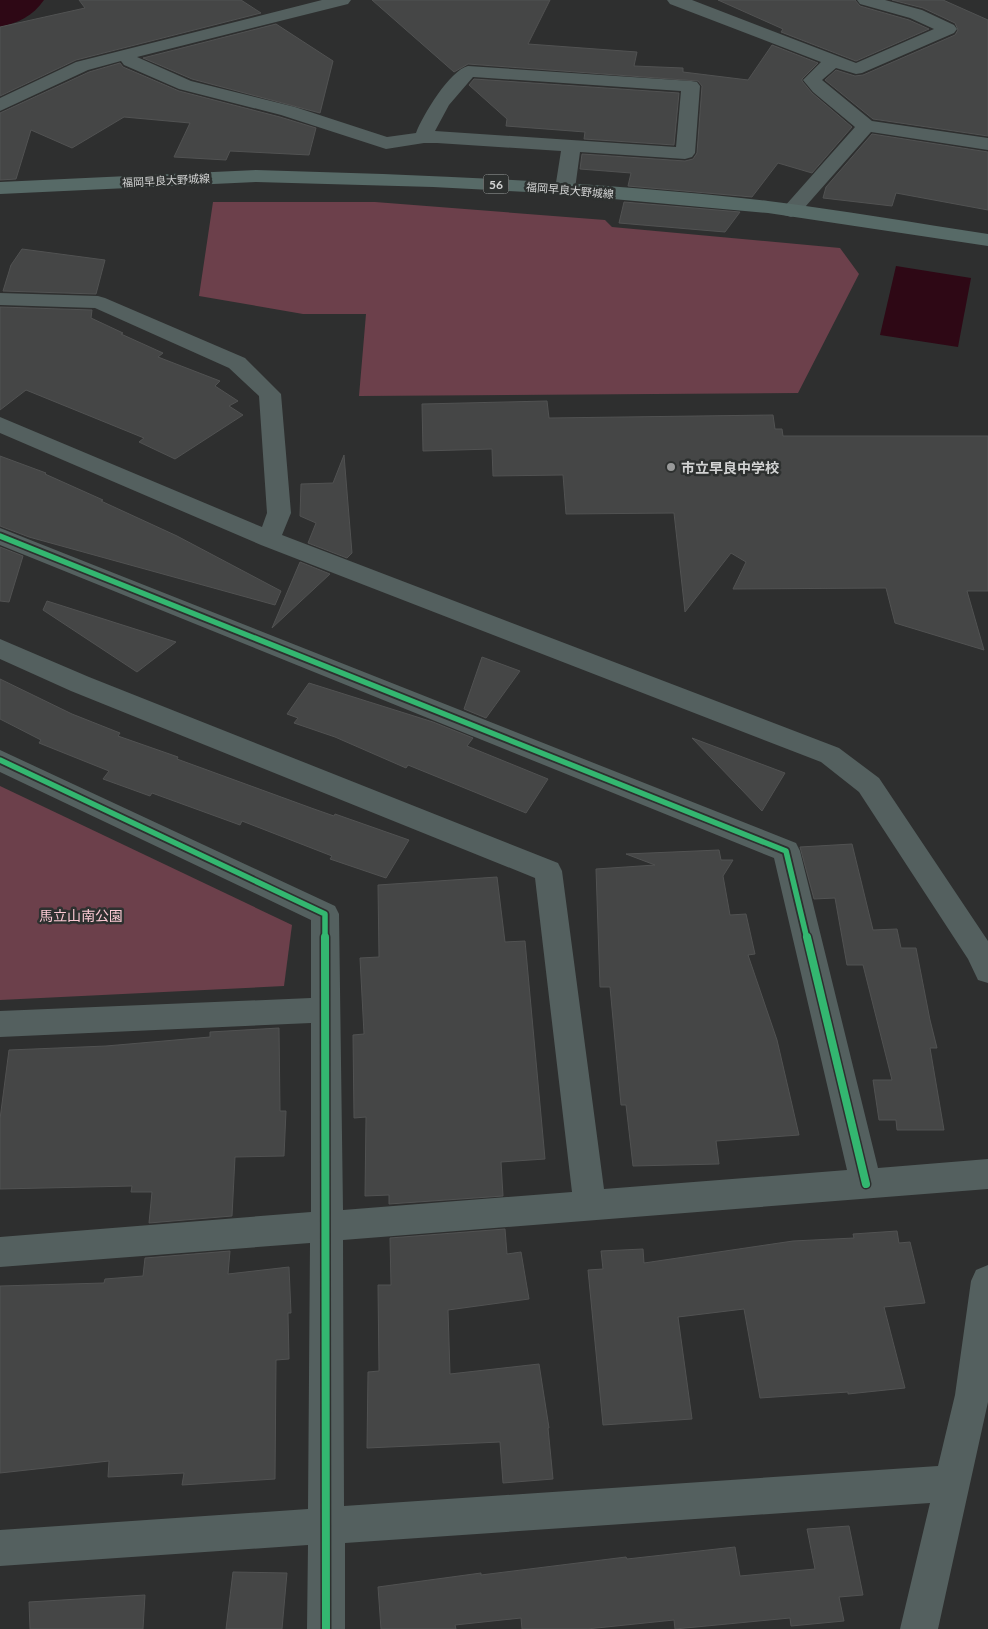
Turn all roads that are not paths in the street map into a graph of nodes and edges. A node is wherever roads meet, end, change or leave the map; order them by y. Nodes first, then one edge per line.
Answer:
1 (342, 0) edge
2 (676, 0) edge
3 (866, 0) edge
4 (126, 54) junction
5 (834, 60) junction
6 (0, 105) edge
7 (866, 126) junction
8 (424, 137) junction
9 (988, 144) edge
10 (572, 146) junction
11 (0, 188) edge
12 (565, 189) junction
13 (791, 211) junction
14 (988, 240) edge
15 (0, 299) edge
16 (0, 424) edge
17 (0, 536) edge
18 (269, 539) junction
19 (0, 648) edge
20 (0, 760) edge
21 (988, 971) edge
22 (325, 1010) junction
23 (0, 1024) edge
24 (988, 1174) edge
25 (866, 1184) junction
26 (590, 1206) junction
27 (327, 1228) junction
28 (0, 1252) edge
29 (988, 1281) edge
30 (952, 1483) junction
31 (327, 1526) junction
32 (0, 1548) edge
33 (326, 1629) edge
34 (919, 1629) edge

1 - 4 street
2 - 5 street
3 - 5 street
4 - 6 street
4 - 8 street
5 - 7 street
7 - 9 street
7 - 13 street
8 - 10 street
8 - 10 street
10 - 12 street
11 - 12 main road, 福岡早良大野城線 / 56
12 - 13 main road, 福岡早良大野城線 / 56
13 - 14 main road, 福岡早良大野城線 / 56
15 - 18 street
16 - 18 street
17 - 25 street
18 - 21 street
19 - 26 street
20 - 22 street
22 - 23 street
22 - 27 street
24 - 25 street
25 - 26 street
26 - 27 street
27 - 28 street
27 - 31 street
29 - 30 street
30 - 31 street
30 - 34 street
31 - 32 street
31 - 33 street

